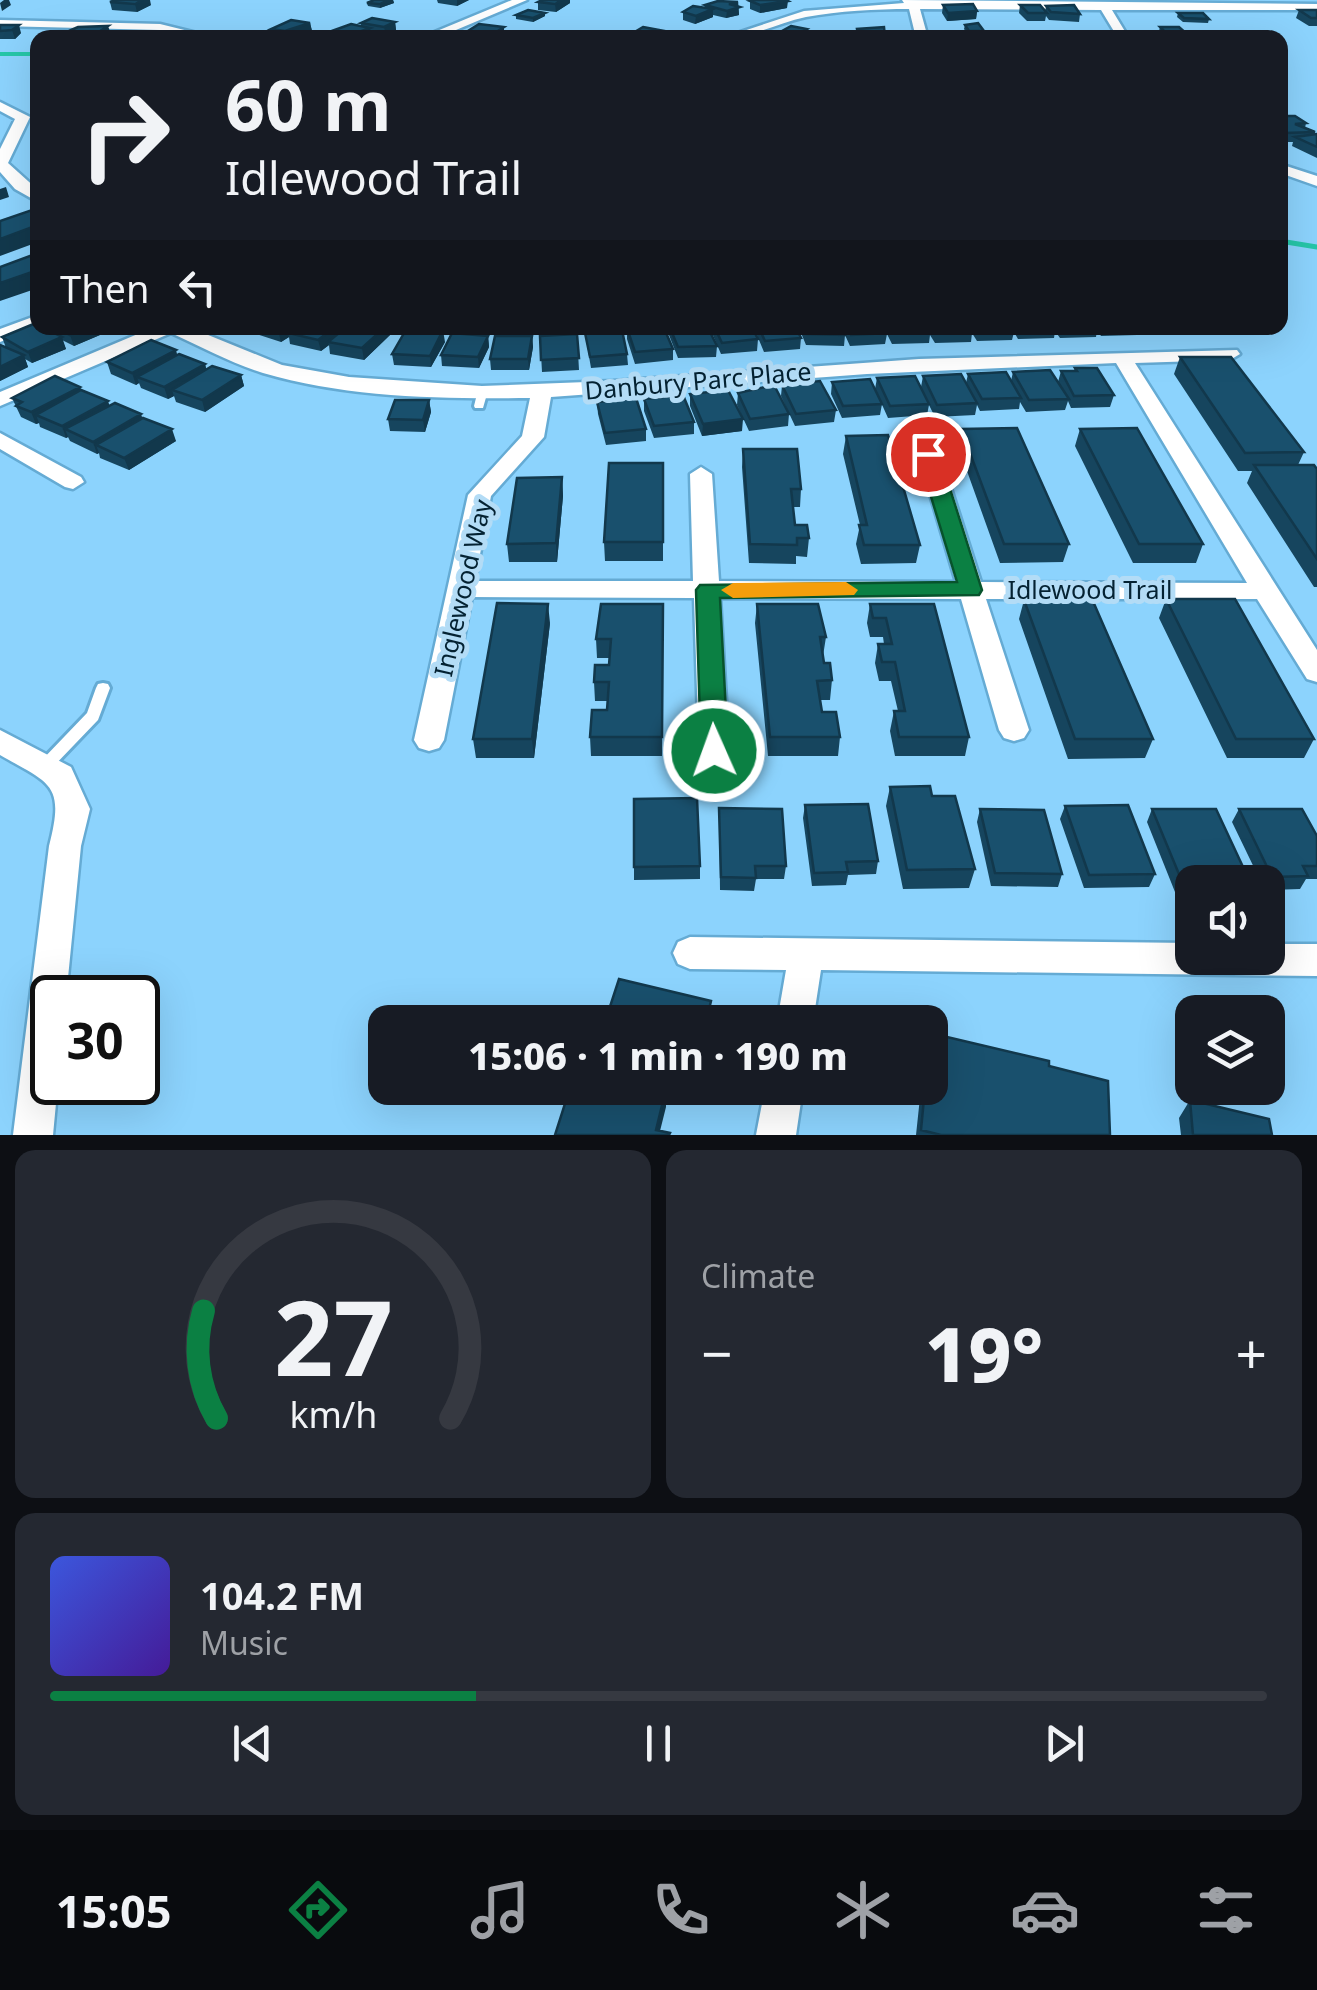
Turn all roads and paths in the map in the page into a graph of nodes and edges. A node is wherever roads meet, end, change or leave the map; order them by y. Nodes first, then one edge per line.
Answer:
1 (522, 0) edge
2 (911, 3) edge
3 (1104, 6) junction
4 (1317, 7) edge
5 (0, 23) edge
6 (174, 30) edge
7 (445, 30) edge
8 (752, 30) edge
9 (919, 30) edge
10 (1119, 30) edge
11 (0, 106) edge
12 (1288, 171) edge
13 (1317, 181) edge
14 (30, 193) edge
15 (30, 324) edge
16 (151, 335) edge
17 (193, 335) edge
18 (0, 336) edge
19 (1230, 354) edge
20 (1122, 357) junction
21 (541, 394) junction
22 (0, 400) edge
23 (0, 440) edge
24 (928, 454) dead end
25 (701, 474) dead end
26 (74, 482) dead end
27 (461, 589) junction
28 (708, 590) junction
29 (970, 590) junction
30 (1266, 591) junction
31 (1317, 672) edge
32 (103, 688) dead end
33 (1014, 730) dead end
34 (429, 740) dead end
35 (0, 741) edge
36 (714, 751) dead end
37 (46, 765) junction
38 (690, 953) dead end
39 (806, 957) junction
40 (1317, 960) edge
41 (798, 1005) edge
42 (781, 1105) edge
43 (32, 1135) edge
44 (776, 1135) edge

1 - 7 street
2 - 3 street
2 - 8 street
2 - 9 street
3 - 4 street
3 - 10 street
5 - 6 street
11 - 14 street
12 - 13 street
15 - 18 street
16 - 22 street
17 - 21 street, Danbury Parc Place
19 - 20 street, Danbury Parc Place
20 - 21 street, Danbury Parc Place
20 - 30 street
21 - 27 street, Inglewood Way
23 - 26 street
24 - 29 street
25 - 28 street
27 - 28 street, Idlewood Trail
27 - 34 street, Inglewood Way
28 - 29 street, Idlewood Trail
28 - 36 street
29 - 30 street, Idlewood Trail
29 - 33 street
30 - 31 street
32 - 37 lane
35 - 37 street
37 - 43 street
38 - 39 street
39 - 40 street
39 - 41 street
42 - 44 street

